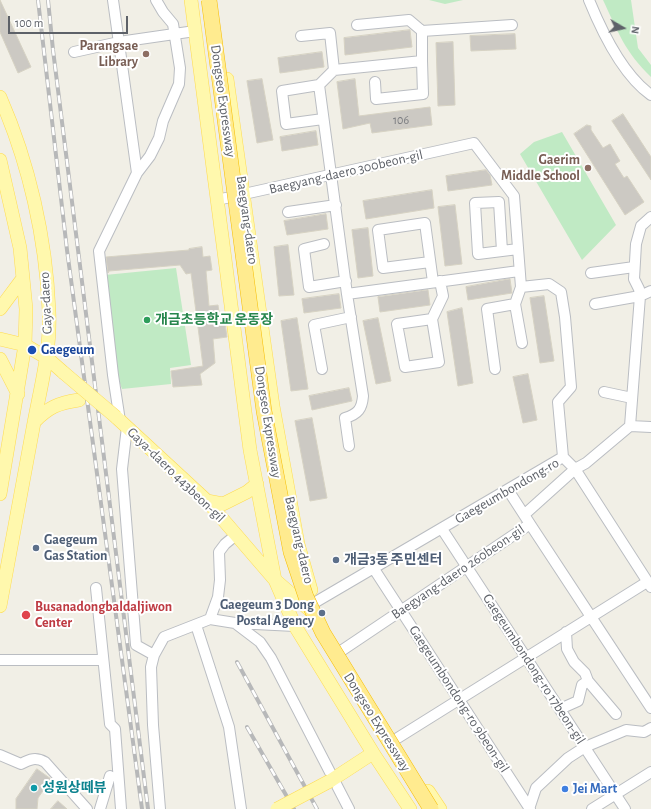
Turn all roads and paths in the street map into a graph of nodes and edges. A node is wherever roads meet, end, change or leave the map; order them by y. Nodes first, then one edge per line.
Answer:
1 (113, 0) edge
2 (156, 0) edge
3 (191, 0) edge
4 (199, 0) edge
5 (209, 0) edge
6 (215, 0) edge
7 (589, 0) edge
8 (512, 24) dead end
9 (357, 25) dead end
10 (194, 31) junction
11 (422, 31) junction
12 (175, 34) junction
13 (301, 36) dead end
14 (119, 42) junction
15 (74, 52) dead end
16 (422, 61) junction
17 (334, 70) junction
18 (375, 82) dead end
19 (319, 85) junction
20 (651, 95) edge
21 (0, 97) edge
22 (323, 119) junction
23 (0, 160) edge
24 (137, 173) junction
25 (331, 175) junction
26 (244, 194) junction
27 (218, 200) junction
28 (336, 205) junction
29 (288, 212) dead end
30 (651, 217) edge
31 (324, 244) dead end
32 (518, 250) junction
33 (502, 251) junction
34 (430, 262) junction
35 (634, 267) junction
36 (519, 271) junction
37 (591, 273) dead end
38 (23, 278) junction
39 (346, 281) junction
40 (437, 281) junction
41 (521, 287) junction
42 (651, 291) edge
43 (347, 294) junction
44 (640, 296) junction
45 (515, 304) junction
46 (594, 304) dead end
47 (0, 309) edge
48 (351, 317) junction
49 (432, 319) junction
50 (0, 339) edge
51 (522, 343) dead end
52 (25, 345) junction
53 (47, 358) junction
54 (0, 359) edge
55 (322, 369) dead end
56 (495, 369) dead end
57 (604, 392) dead end
58 (18, 394) junction
59 (632, 398) junction
60 (99, 403) junction
61 (34, 422) junction
62 (121, 422) junction
63 (630, 426) junction
64 (651, 427) edge
65 (349, 446) dead end
66 (563, 457) junction
67 (575, 469) junction
68 (257, 484) junction
69 (508, 490) junction
70 (0, 492) edge
71 (207, 501) junction
72 (524, 514) junction
73 (530, 524) junction
74 (442, 529) junction
75 (236, 535) junction
76 (298, 544) junction
77 (255, 556) junction
78 (270, 557) junction
79 (467, 566) junction
80 (374, 569) junction
81 (275, 580) junction
82 (649, 585) edge
83 (96, 588) dead end
84 (314, 603) junction
85 (0, 606) edge
86 (401, 612) junction
87 (592, 617) junction
88 (210, 620) junction
89 (321, 620) junction
90 (235, 623) junction
91 (196, 625) junction
92 (295, 626) junction
93 (566, 632) junction
94 (341, 651) junction
95 (154, 656) junction
96 (527, 657) junction
97 (0, 660) edge
98 (103, 660) junction
99 (588, 680) junction
100 (460, 699) junction
101 (650, 704) edge
102 (560, 709) junction
103 (616, 714) dead end
104 (651, 728) edge
105 (396, 739) junction
106 (585, 747) junction
107 (373, 753) junction
108 (0, 755) edge
109 (651, 772) edge
110 (110, 776) dead end
111 (333, 779) junction
112 (616, 794) junction
113 (87, 809) edge
114 (100, 809) edge
115 (121, 809) edge
116 (160, 809) edge
117 (241, 809) edge
118 (277, 809) edge
119 (349, 809) edge
120 (410, 809) edge
121 (419, 809) edge
122 (430, 809) edge
123 (440, 809) edge
124 (530, 809) edge
125 (592, 809) edge
126 (625, 809) edge

1 - 14 street
2 - 12 street
3 - 10 main road, Baegyang-daero
4 - 121 highway, Dongseo Expressway
5 - 122 highway, Dongseo Expressway, bridge
6 - 26 main road, Baegyang-daero
7 - 20 street
8 - 11 street
9 - 11 street
10 - 12 street
10 - 27 main road, Baegyang-daero
11 - 16 street
12 - 14 street
12 - 24 street
13 - 17 street
14 - 15 street
14 - 24 street
16 - 17 street
16 - 18 street
17 - 19 street
19 - 22 street
19 - 22 street
21 - 53 main road, Gaya-daero
22 - 25 street
23 - 38 main road, Gaya-daero
24 - 62 street
25 - 26 street, Baegyang-daero 300beon-gil
25 - 28 street
25 - 32 street, Baegyang-daero 300beon-gil
26 - 27 street, Baegyang-daero 300beon-gil
26 - 76 main road, Baegyang-daero
27 - 68 main road, Baegyang-daero
28 - 29 street
28 - 39 street
30 - 35 street
31 - 39 street
32 - 33 street
32 - 36 street
33 - 33 street
34 - 34 street
34 - 40 street
35 - 37 street
35 - 44 street
36 - 40 street
36 - 41 street
38 - 47 main road
38 - 52 main road, Gaya-daero
39 - 43 street
40 - 43 street
40 - 49 street
41 - 45 street
41 - 66 street
42 - 44 street
43 - 48 street
44 - 46 street
44 - 59 street
45 - 51 street
45 - 56 street
48 - 55 street
48 - 65 street
49 - 49 street
50 - 52 main road
52 - 53 main road
52 - 58 main road, Gaya-daero
53 - 60 main road, Gaya-daero 443beon-gil, bridge
53 - 61 main road, Gaya-daero
54 - 58 main road
57 - 59 street
58 - 70 main road, Gaya-daero
59 - 63 street
60 - 61 main road
60 - 62 main road, Gaya-daero 443beon-gil, bridge
61 - 85 main road, Gaya-daero
62 - 71 main road, Gaya-daero 443beon-gil
62 - 95 street
63 - 64 street
63 - 67 street, Baegyang-daero 260beon-gil
66 - 67 street, Gaegeumbondong-ro
66 - 69 street, Gaegeumbondong-ro
67 - 72 street, Baegyang-daero 260beon-gil
67 - 82 street, Gaegeumbondong-ro
68 - 71 main road
68 - 78 main road, Baegyang-daero
69 - 72 street
69 - 74 street, Gaegeumbondong-ro
71 - 75 main road, Gaya-daero 443beon-gil
72 - 73 street, Baegyang-daero 260beon-gil
73 - 79 street, Baegyang-daero 260beon-gil
73 - 87 street
74 - 79 street, Gaegeumbondong-ro 17beon-gil
74 - 80 street, Gaegeumbondong-ro
75 - 77 main road, Gaya-daero 443beon-gil
75 - 88 street, Gaya-daero 443beon-gil
76 - 78 main road
76 - 84 main road, Baegyang-daero
77 - 78 main road
77 - 81 main road, Gaya-daero 443beon-gil
78 - 81 main road, Baegyang-daero
79 - 86 street, Baegyang-daero 260beon-gil
79 - 96 street, Gaegeumbondong-ro 17beon-gil
80 - 84 street, Gaegeumbondong-ro
80 - 86 street, Gaegeumbondong-ro 9beon-gil
81 - 89 main road, Gaya-daero 443beon-gil
81 - 92 main road, Baegyang-daero
82 - 87 street
83 - 98 street
84 - 89 main road, Baegyang-daero
86 - 94 street, Baegyang-daero 260beon-gil
86 - 100 street, Gaegeumbondong-ro 9beon-gil
87 - 93 street
87 - 101 street
88 - 90 street
88 - 91 street
89 - 94 main road, Baegyang-daero
90 - 92 street
90 - 111 street
91 - 95 street
91 - 117 street
92 - 107 main road, Baegyang-daero
93 - 96 street
93 - 99 street
94 - 105 main road, Baegyang-daero
95 - 116 street
96 - 100 street
96 - 102 street, Gaegeumbondong-ro 17beon-gil
97 - 98 street
98 - 115 street
99 - 102 street
99 - 103 street
100 - 105 street
100 - 124 street, Gaegeumbondong-ro 9beon-gil
102 - 106 street, Gaegeumbondong-ro 17beon-gil
104 - 106 street
105 - 123 main road, Baegyang-daero
106 - 112 street, Gaegeumbondong-ro 17beon-gil
106 - 124 street
107 - 111 main road
107 - 120 main road, Baegyang-daero
108 - 113 street
109 - 112 street
110 - 114 street
111 - 118 main road, bridge
111 - 119 street
112 - 125 street
112 - 126 street, Gaegeumbondong-ro 17beon-gil

